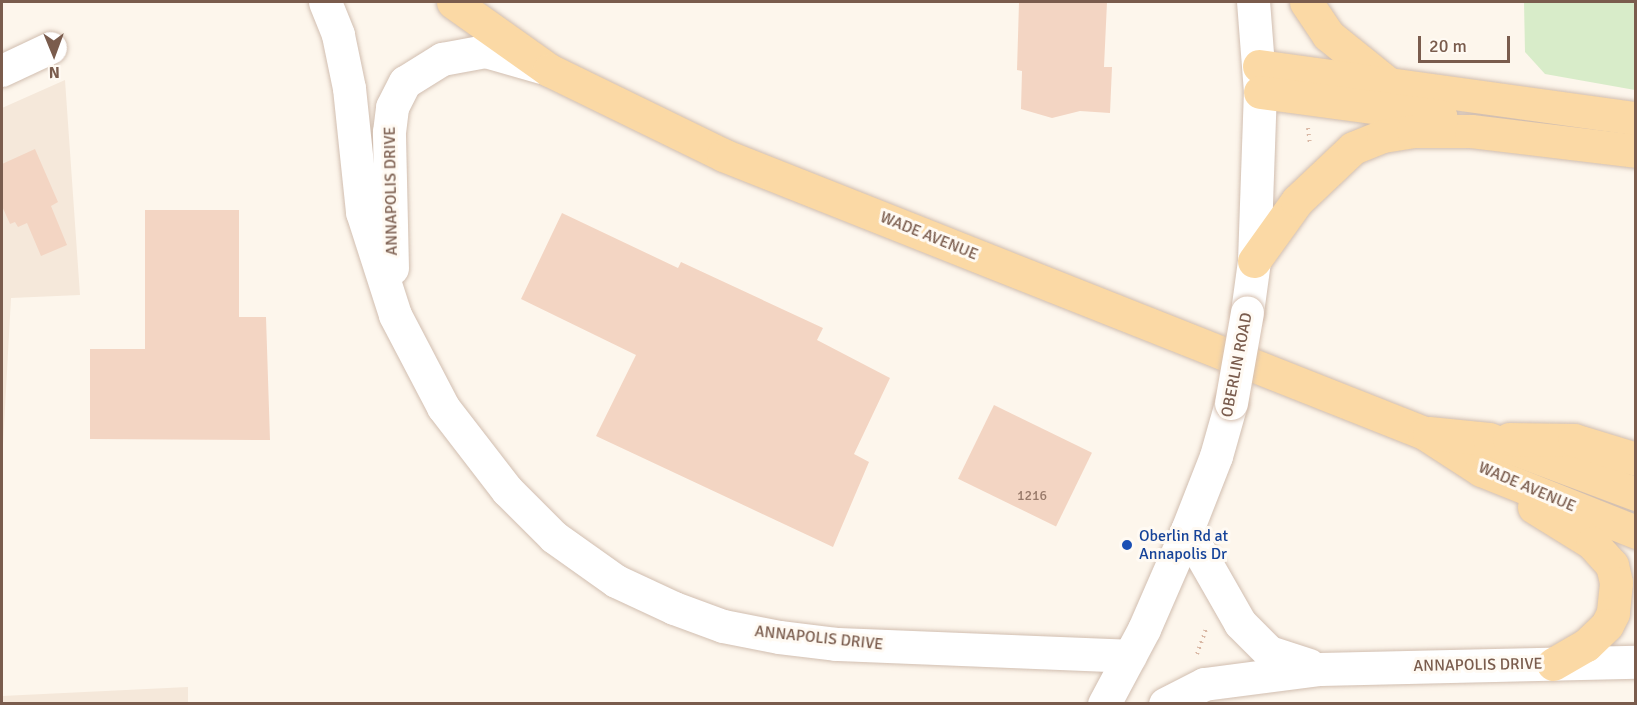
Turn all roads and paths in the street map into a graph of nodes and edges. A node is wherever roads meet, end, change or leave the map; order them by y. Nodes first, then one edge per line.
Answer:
1 (325, 2) edge
2 (453, 2) edge
3 (1253, 2) edge
4 (1306, 2) edge
5 (51, 48) dead end
6 (549, 70) junction
7 (2, 71) edge
8 (1259, 79) junction
9 (1385, 81) junction
10 (1635, 118) edge
11 (1307, 119) dead end
12 (1471, 131) junction
13 (1311, 152) dead end
14 (1635, 152) edge
15 (1254, 261) junction
16 (395, 315) junction
17 (1485, 455) junction
18 (1635, 459) edge
19 (1635, 494) edge
20 (1187, 530) junction
21 (1635, 532) edge
22 (1209, 623) dead end
23 (1130, 656) junction
24 (1635, 662) edge
25 (1194, 664) dead end
26 (1553, 664) junction
27 (1320, 669) junction
28 (1104, 704) edge
29 (1165, 704) edge

1 - 16 main road, ANNAPOLIS DRIVE
2 - 6 main road, WADE AVENUE
3 - 8 main road, OBERLIN ROAD
4 - 9 main road
5 - 7 street
6 - 16 main road, ANNAPOLIS DRIVE
6 - 17 main road, WADE AVENUE
8 - 9 main road
8 - 12 main road
8 - 15 main road, OBERLIN ROAD
9 - 10 main road
11 - 13 path
12 - 14 main road
12 - 15 main road
15 - 20 main road, OBERLIN ROAD, bridge
16 - 23 main road, ANNAPOLIS DRIVE
17 - 18 main road
17 - 19 main road, WADE AVENUE
17 - 21 main road, WADE AVENUE
17 - 26 main road
20 - 23 main road, OBERLIN ROAD
20 - 27 main road, ANNAPOLIS DRIVE
22 - 25 path
23 - 28 main road, OBERLIN ROAD
24 - 26 main road, ANNAPOLIS DRIVE
26 - 27 main road, ANNAPOLIS DRIVE
27 - 29 main road, ANNAPOLIS DRIVE

